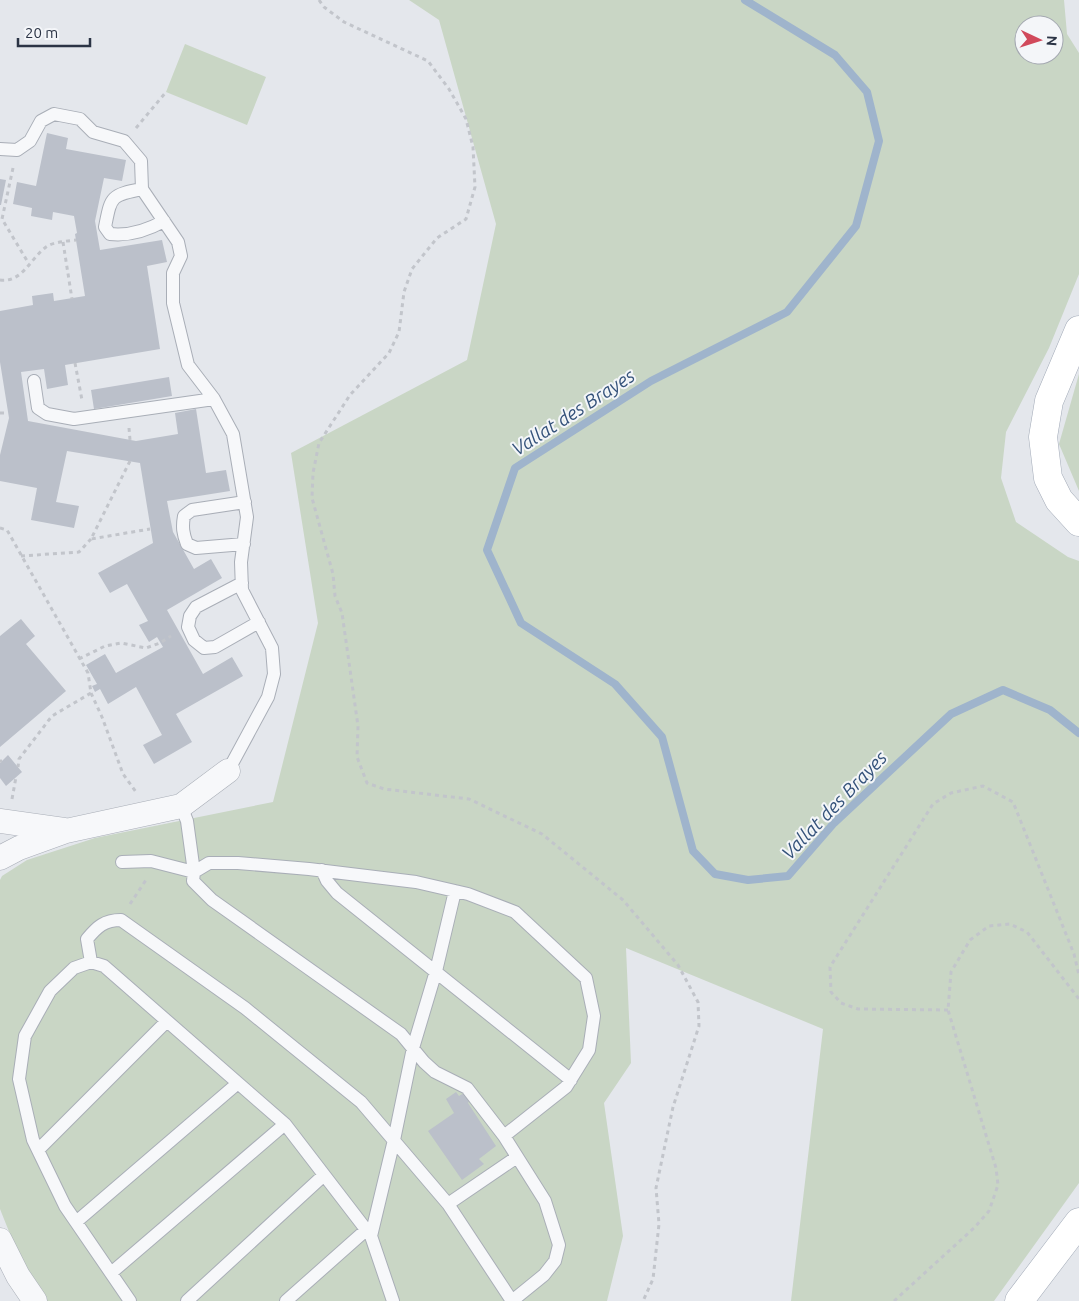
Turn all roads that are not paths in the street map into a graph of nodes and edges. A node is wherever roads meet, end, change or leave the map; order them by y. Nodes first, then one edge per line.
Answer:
1 (0, 149) edge
2 (142, 190) junction
3 (164, 221) junction
4 (1079, 330) edge
5 (34, 382) dead end
6 (214, 399) junction
7 (244, 502) junction
8 (1079, 522) edge
9 (244, 544) junction
10 (242, 582) junction
11 (259, 622) junction
12 (228, 771) joint
13 (181, 806) junction
14 (6, 811) edge
15 (66, 830) junction
16 (0, 858) edge
17 (122, 862) dead end
18 (322, 870) junction
19 (194, 872) junction
20 (455, 891) junction
21 (92, 962) junction
22 (436, 971) junction
23 (167, 1021) junction
24 (413, 1048) junction
25 (570, 1080) junction
26 (238, 1083) junction
27 (285, 1124) junction
28 (504, 1136) junction
29 (394, 1140) junction
30 (38, 1150) junction
31 (516, 1157) junction
32 (324, 1175) junction
33 (448, 1204) junction
34 (76, 1222) junction
35 (1079, 1222) edge
36 (368, 1233) junction
37 (0, 1240) edge
38 (1079, 1249) edge
39 (0, 1273) edge
40 (111, 1273) junction
41 (17, 1301) edge
42 (35, 1301) edge
43 (130, 1301) edge
44 (187, 1301) edge
45 (286, 1301) edge
46 (393, 1301) edge
47 (512, 1301) edge
48 (1019, 1301) edge
49 (1040, 1301) edge

1 - 2 lane
2 - 3 lane
2 - 3 lane
3 - 6 lane
4 - 8 main road
5 - 6 lane
6 - 7 lane
7 - 9 lane
7 - 9 lane
9 - 10 lane
10 - 11 lane
10 - 11 lane
11 - 12 lane
12 - 13 street
13 - 15 street
13 - 19 lane
14 - 15 street
15 - 16 street
17 - 19 lane
18 - 19 lane
18 - 20 lane
18 - 22 lane
19 - 24 lane
20 - 22 lane
20 - 25 lane
21 - 23 lane
21 - 29 lane
21 - 30 lane
22 - 24 lane
22 - 25 lane
23 - 26 lane
23 - 30 lane
24 - 28 lane
24 - 29 lane
25 - 28 lane
26 - 27 lane
26 - 34 lane
27 - 32 lane
27 - 40 lane
28 - 31 lane
29 - 33 lane
29 - 36 lane
30 - 34 lane
31 - 33 lane
31 - 47 lane
32 - 36 lane
32 - 44 lane
33 - 47 lane
34 - 40 lane
35 - 48 main road
36 - 45 lane
36 - 46 lane
37 - 42 street
38 - 49 main road
39 - 41 street
40 - 43 lane

